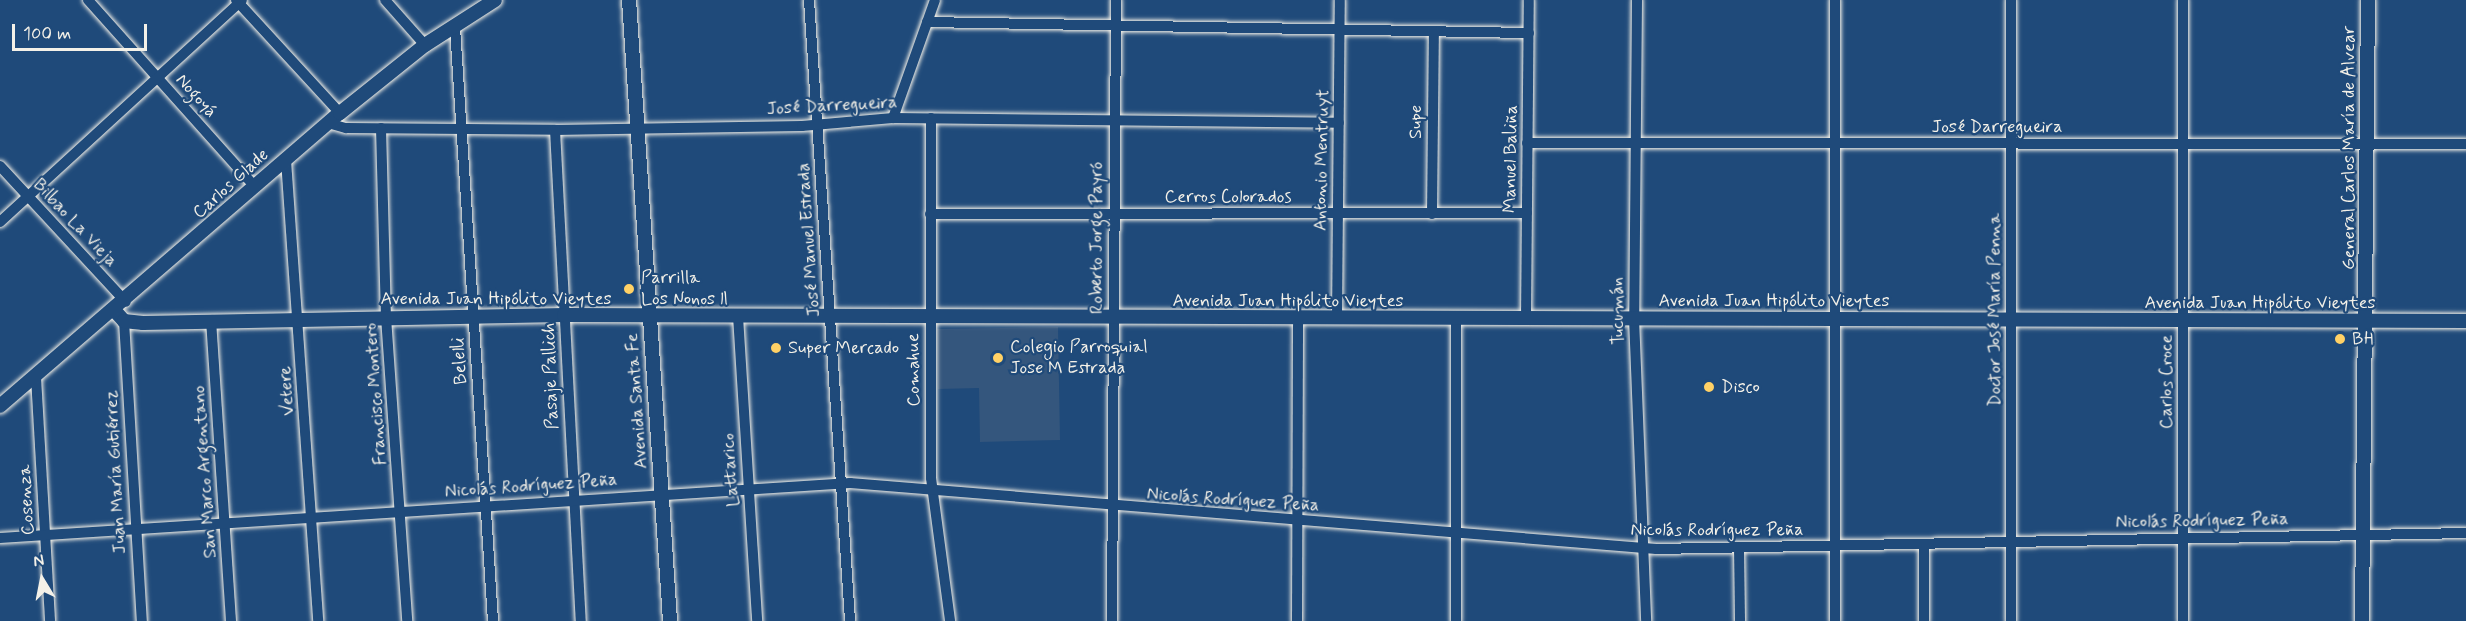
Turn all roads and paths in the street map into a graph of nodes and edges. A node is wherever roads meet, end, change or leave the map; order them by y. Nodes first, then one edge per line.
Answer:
1 (88, 0) edge
2 (385, 0) edge
3 (495, 0) edge
4 (628, 0) edge
5 (809, 0) edge
6 (935, 0) edge
7 (1116, 0) edge
8 (1340, 0) edge
9 (1529, 0) edge
10 (1637, 0) edge
11 (1835, 0) edge
12 (2011, 0) edge
13 (2183, 0) edge
14 (2368, 0) edge
15 (239, 1) edge
16 (927, 22) junction
17 (1116, 25) junction
18 (455, 27) junction
19 (1340, 29) junction
20 (1434, 31) junction
21 (1528, 33) junction
22 (425, 45) junction
23 (157, 78) junction
24 (340, 113) junction
25 (893, 118) junction
26 (931, 118) junction
27 (1114, 120) junction
28 (328, 123) junction
29 (1339, 123) junction
30 (817, 124) junction
31 (381, 128) junction
32 (462, 128) junction
33 (555, 130) junction
34 (637, 130) junction
35 (1834, 143) junction
36 (1527, 144) junction
37 (1634, 144) junction
38 (2011, 144) junction
39 (2184, 144) junction
40 (2368, 144) junction
41 (2466, 144) edge
42 (286, 160) junction
43 (0, 166) edge
44 (255, 187) junction
45 (28, 195) junction
46 (1432, 213) junction
47 (1527, 213) junction
48 (930, 214) junction
49 (1114, 214) junction
50 (1338, 214) junction
51 (0, 222) edge
52 (126, 302) junction
53 (474, 315) junction
54 (564, 315) junction
55 (119, 316) junction
56 (650, 316) junction
57 (738, 316) junction
58 (386, 317) junction
59 (831, 317) junction
60 (299, 318) junction
61 (1634, 318) junction
62 (930, 319) junction
63 (1113, 319) junction
64 (1298, 319) junction
65 (1337, 319) junction
66 (1456, 319) junction
67 (1526, 319) junction
68 (211, 320) junction
69 (1833, 320) junction
70 (2011, 321) junction
71 (2183, 321) junction
72 (2366, 321) junction
73 (2466, 321) edge
74 (36, 377) junction
75 (0, 406) edge
76 (842, 483) junction
77 (749, 488) junction
78 (932, 490) junction
79 (661, 493) junction
80 (574, 499) junction
81 (486, 505) junction
82 (1114, 507) junction
83 (401, 511) junction
84 (312, 518) junction
85 (1298, 521) junction
86 (225, 524) junction
87 (136, 529) junction
88 (2466, 533) edge
89 (1456, 534) junction
90 (46, 535) junction
91 (2362, 535) junction
92 (2183, 537) junction
93 (0, 538) edge
94 (2011, 543) junction
95 (1924, 544) junction
96 (1834, 546) junction
97 (1739, 548) junction
98 (1643, 549) junction
99 (50, 621) edge
100 (142, 621) edge
101 (231, 621) edge
102 (318, 621) edge
103 (407, 621) edge
104 (493, 621) edge
105 (581, 621) edge
106 (670, 621) edge
107 (757, 621) edge
108 (850, 621) edge
109 (950, 621) edge
110 (1112, 621) edge
111 (1297, 621) edge
112 (1455, 621) edge
113 (1646, 621) edge
114 (1740, 621) edge
115 (1835, 621) edge
116 (1924, 621) edge
117 (2011, 621) edge
118 (2183, 621) edge
119 (2362, 621) edge

1 - 23 street, Nogoyá
2 - 22 street
3 - 18 street, Carlos Glade
4 - 34 street, Avenida Santa Fe
5 - 30 street, José Manuel Estrada
6 - 16 street
7 - 17 street, Roberto Jorge Payró
8 - 19 street, Antonio Mentruyt
9 - 21 street, Manuel Baliña
10 - 37 street, Tucumán
11 - 35 street
12 - 38 street, Doctor José María Penna
13 - 39 street, Carlos Croce
14 - 40 street, General Carlos María de Alvear
15 - 23 street
15 - 24 street
16 - 17 street
16 - 25 street
17 - 19 street
17 - 27 street, Roberto Jorge Payró
18 - 22 street, Carlos Glade
18 - 32 street, Belelli
19 - 20 street
19 - 29 street, Antonio Mentruyt
20 - 21 street
20 - 46 street, Supe
21 - 36 street, Manuel Baliña
22 - 24 street, Carlos Glade
23 - 44 street, Nogoyá
23 - 45 street
24 - 28 street, Carlos Glade
25 - 26 street, José Darregueira
25 - 30 street, José Darregueira
26 - 27 street, José Darregueira
26 - 48 street, Comahue
27 - 29 street, José Darregueira
27 - 49 street, Roberto Jorge Payró
28 - 31 street, José Darregueira
28 - 42 street, Carlos Glade
29 - 50 street, Antonio Mentruyt
30 - 34 street, José Darregueira
30 - 59 street, José Manuel Estrada
31 - 32 street, José Darregueira
31 - 58 street, Francisco Montero
32 - 33 street, José Darregueira
32 - 53 street, Belelli
33 - 34 street, José Darregueira
33 - 54 street, Pasaje Pallich
34 - 56 street, Avenida Santa Fe
35 - 37 street, José Darregueira
35 - 38 street, José Darregueira
35 - 69 street
36 - 37 street, José Darregueira
36 - 47 street, Manuel Baliña
37 - 61 street, Tucumán
38 - 39 street, José Darregueira
38 - 70 street, Doctor José María Penna
39 - 40 street, José Darregueira
39 - 71 street, Carlos Croce
40 - 41 street, José Darregueira
40 - 72 street, General Carlos María de Alvear
42 - 44 street, Carlos Glade
42 - 60 street, Vetere
43 - 45 street, Bilbao La Vieja
44 - 52 street, Carlos Glade
45 - 51 street
45 - 52 street, Bilbao La Vieja
46 - 47 street, Cerros Colorados
46 - 50 street, Cerros Colorados
47 - 67 street, Manuel Baliña
48 - 49 street, Cerros Colorados
48 - 62 street, Comahue
49 - 50 street, Cerros Colorados
49 - 63 street, Roberto Jorge Payró
50 - 65 street, Antonio Mentruyt
52 - 55 street, Carlos Glade
53 - 54 street, Avenida Juan Hipólito Vieytes
53 - 58 street, Avenida Juan Hipólito Vieytes
53 - 81 street, Belelli
54 - 56 street, Avenida Juan Hipólito Vieytes
54 - 80 street, Pasaje Pallich
55 - 68 street, Avenida Juan Hipólito Vieytes
55 - 74 street, Carlos Glade
55 - 87 street, Juan María Gutiérrez
56 - 57 street, Avenida Juan Hipólito Vieytes
56 - 79 street, Avenida Santa Fe
57 - 59 street, Avenida Juan Hipólito Vieytes
57 - 77 street, Lattarico
58 - 60 street, Avenida Juan Hipólito Vieytes
58 - 83 street, Francisco Montero
59 - 62 street, Avenida Juan Hipólito Vieytes
59 - 76 street, José Manuel Estrada
60 - 68 street, Avenida Juan Hipólito Vieytes
60 - 84 street, Vetere
61 - 67 street, Avenida Juan Hipólito Vieytes
61 - 69 street, Avenida Juan Hipólito Vieytes
61 - 98 street, Tucumán
62 - 63 street, Avenida Juan Hipólito Vieytes
62 - 78 street, Comahue
63 - 64 street, Avenida Juan Hipólito Vieytes
63 - 82 street, Roberto Jorge Payró
64 - 65 street, Avenida Juan Hipólito Vieytes
64 - 85 street
65 - 66 street, Avenida Juan Hipólito Vieytes
66 - 67 street, Avenida Juan Hipólito Vieytes
66 - 89 street
68 - 86 street, San Marco Argentano
69 - 70 street, Avenida Juan Hipólito Vieytes
69 - 96 street
70 - 71 street, Avenida Juan Hipólito Vieytes
70 - 94 street, Doctor José María Penna
71 - 72 street, Avenida Juan Hipólito Vieytes
71 - 92 street, Carlos Croce
72 - 73 street, Avenida Juan Hipólito Vieytes
72 - 91 street, General Carlos María de Alvear
74 - 75 street, Carlos Glade
74 - 90 street, Cosenza
76 - 77 street, Nicolás Rodríguez Peña
76 - 78 street, Nicolás Rodríguez Peña
76 - 108 street, José Manuel Estrada
77 - 79 street, Nicolás Rodríguez Peña
77 - 107 street, Lattarico
78 - 82 street, Nicolás Rodríguez Peña
78 - 109 street, Comahue
79 - 80 street, Nicolás Rodríguez Peña
79 - 106 street, Avenida Santa Fe
80 - 81 street, Nicolás Rodríguez Peña
80 - 105 street, Pasaje Pallich
81 - 83 street, Nicolás Rodríguez Peña
81 - 104 street, Belelli
82 - 85 street, Nicolás Rodríguez Peña
82 - 110 street, Roberto Jorge Payró
83 - 84 street, Nicolás Rodríguez Peña
83 - 103 street, Francisco Montero
84 - 86 street, Nicolás Rodríguez Peña
84 - 102 street, Vetere
85 - 89 street, Nicolás Rodríguez Peña
85 - 111 street
86 - 87 street, Nicolás Rodríguez Peña
86 - 101 street, San Marco Argentano
87 - 90 street, Nicolás Rodríguez Peña
87 - 100 street, Juan María Gutiérrez
88 - 91 street, Nicolás Rodríguez Peña
89 - 98 street, Nicolás Rodríguez Peña
89 - 112 street
90 - 93 street, Nicolás Rodríguez Peña
90 - 99 street, Cosenza
91 - 92 street, Nicolás Rodríguez Peña
91 - 119 street, General Carlos María de Alvear
92 - 94 street, Nicolás Rodríguez Peña
92 - 118 street, Carlos Croce
94 - 95 street, Nicolás Rodríguez Peña
94 - 117 street, Doctor José María Penna
95 - 96 street, Nicolás Rodríguez Peña
95 - 116 street
96 - 97 street, Nicolás Rodríguez Peña
96 - 115 street
97 - 98 street, Nicolás Rodríguez Peña
97 - 114 street
98 - 113 street, Tucumán

